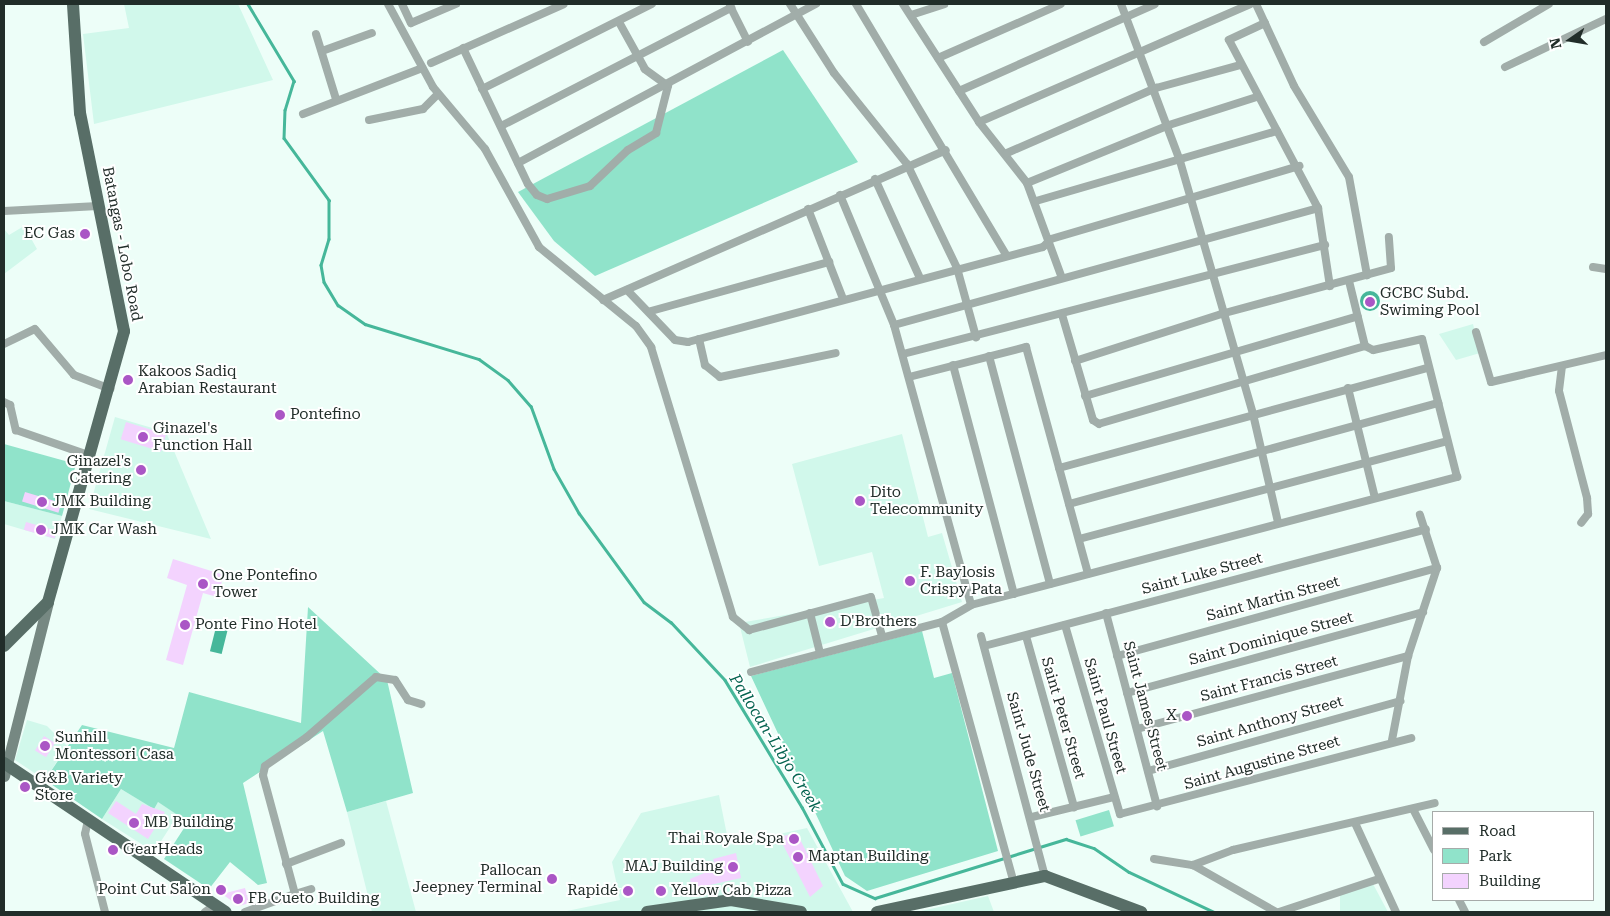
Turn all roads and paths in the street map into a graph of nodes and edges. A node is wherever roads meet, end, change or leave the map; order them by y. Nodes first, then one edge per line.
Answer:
1 (73, 4) edge
2 (388, 4) edge
3 (402, 4) edge
4 (456, 4) edge
5 (564, 4) edge
6 (652, 4) edge
7 (790, 4) edge
8 (816, 4) edge
9 (856, 4) edge
10 (902, 4) edge
11 (944, 4) edge
12 (1061, 4) edge
13 (1122, 4) edge
14 (1155, 4) edge
15 (1251, 4) edge
16 (1256, 4) edge
17 (1549, 4) edge
18 (730, 6) edge
19 (797, 14) junction
20 (911, 16) junction
21 (1127, 16) junction
22 (1606, 19) edge
23 (619, 22) junction
24 (1265, 23) junction
25 (372, 33) dead end
26 (316, 34) dead end
27 (748, 42) junction
28 (1484, 42) dead end
29 (463, 48) junction
30 (1142, 50) junction
31 (322, 51) junction
32 (636, 55) junction
33 (938, 58) junction
34 (431, 63) dead end
35 (1240, 65) junction
36 (1504, 67) dead end
37 (422, 68) junction
38 (668, 86) junction
39 (482, 88) junction
40 (1156, 88) junction
41 (959, 91) junction
42 (438, 94) junction
43 (1257, 97) junction
44 (336, 99) junction
45 (303, 114) dead end
46 (370, 120) dead end
47 (979, 122) junction
48 (1169, 124) junction
49 (501, 126) junction
50 (1277, 131) junction
51 (946, 150) junction
52 (1007, 153) junction
53 (1180, 161) junction
54 (518, 163) junction
55 (907, 164) junction
56 (1299, 166) junction
57 (875, 179) junction
58 (1027, 183) junction
59 (840, 195) junction
60 (1191, 199) junction
61 (1036, 201) junction
62 (98, 206) junction
63 (1318, 208) junction
64 (808, 209) junction
65 (4, 210) edge
66 (1389, 237) dead end
67 (1051, 239) junction
68 (1202, 239) junction
69 (1326, 245) junction
70 (1006, 255) junction
71 (828, 262) junction
72 (1593, 267) dead end
73 (957, 268) junction
74 (1606, 269) edge
75 (1211, 275) junction
76 (1367, 275) junction
77 (920, 278) junction
78 (1062, 278) junction
79 (1348, 281) junction
80 (1330, 286) junction
81 (881, 287) junction
82 (627, 290) junction
83 (603, 300) junction
84 (843, 300) junction
85 (966, 306) junction
86 (651, 311) junction
87 (1221, 314) junction
88 (1062, 315) junction
89 (1358, 316) junction
90 (894, 326) junction
91 (1476, 332) dead end
92 (976, 337) junction
93 (699, 339) junction
94 (4, 344) edge
95 (1365, 346) junction
96 (1233, 350) junction
97 (836, 353) dead end
98 (903, 354) junction
99 (1606, 355) edge
100 (989, 356) junction
101 (1075, 361) junction
102 (953, 365) junction
103 (1562, 366) junction
104 (1427, 368) junction
105 (909, 377) junction
106 (1242, 381) junction
107 (1348, 388) junction
108 (110, 389) junction
109 (1085, 396) junction
110 (4, 402) edge
111 (1438, 403) junction
112 (1253, 414) junction
113 (1358, 424) junction
114 (1447, 440) junction
115 (1262, 449) junction
116 (91, 456) junction
117 (1367, 460) junction
118 (1059, 468) junction
119 (1270, 485) junction
120 (1375, 498) junction
121 (1069, 504) junction
122 (1420, 515) dead end
123 (1278, 522) junction
124 (1581, 523) dead end
125 (1426, 529) junction
126 (1079, 539) junction
127 (1437, 568) junction
128 (1088, 574) junction
129 (1050, 584) junction
130 (1014, 594) junction
131 (48, 602) junction
132 (971, 605) junction
133 (1422, 612) junction
134 (1106, 613) junction
135 (810, 614) junction
136 (942, 622) junction
137 (1065, 625) junction
138 (882, 636) junction
139 (981, 636) dead end
140 (1026, 636) junction
141 (4, 646) edge
142 (984, 646) junction
143 (820, 653) junction
144 (1117, 656) junction
145 (1408, 656) junction
146 (751, 672) dead end
147 (1127, 693) junction
148 (1400, 700) junction
149 (422, 704) dead end
150 (1136, 728) junction
151 (1411, 738) dead end
152 (1392, 740) junction
153 (5, 768) edge
154 (1148, 771) junction
155 (1114, 797) junction
156 (1435, 803) dead end
157 (1157, 806) junction
158 (1074, 807) junction
159 (1413, 809) junction
160 (1120, 814) joint
161 (1032, 817) junction
162 (88, 820) junction
163 (1355, 824) junction
164 (341, 843) dead end
165 (1432, 846) edge
166 (1154, 858) dead end
167 (286, 864) junction
168 (1193, 865) junction
169 (1044, 876) junction
170 (1379, 879) junction
171 (1013, 880) junction
172 (311, 890) dead end
173 (295, 894) junction
174 (750, 907) edge
175 (210, 909) edge
176 (105, 912) edge
177 (226, 912) edge
178 (245, 912) edge
179 (647, 912) edge
180 (801, 912) edge
181 (877, 912) edge
182 (1141, 912) edge
183 (1277, 912) edge
184 (1396, 912) edge

1 - 62 main road, Batangas - Lobo Road
2 - 37 street
3 - 4 street
5 - 29 street
6 - 23 street
7 - 19 street
8 - 19 street
9 - 51 street
10 - 20 street
11 - 20 street
12 - 33 street
13 - 21 street
14 - 21 street
15 - 30 street
16 - 24 street
17 - 28 street
18 - 27 street
18 - 32 street
19 - 27 street
19 - 55 street
20 - 33 street
21 - 30 street
21 - 41 street
22 - 36 street
23 - 32 street
23 - 39 street
24 - 35 street
24 - 76 street
25 - 31 street
26 - 31 street
27 - 38 street
29 - 34 street
29 - 39 street
30 - 40 street
30 - 47 street
31 - 44 street
32 - 38 street
32 - 49 street
33 - 41 street
35 - 40 street
35 - 43 street
37 - 42 street
37 - 44 street
38 - 54 street
38 - 54 street
39 - 49 street
40 - 48 street
40 - 52 street
41 - 47 street
42 - 46 street
42 - 83 street
43 - 48 street
43 - 50 street
44 - 45 street
47 - 52 street
48 - 53 street
48 - 58 street
49 - 54 street
50 - 53 street
50 - 56 street
51 - 55 street
51 - 70 street
52 - 58 street
53 - 60 street
53 - 61 street
55 - 57 street
55 - 73 street
56 - 60 street
56 - 63 street
57 - 59 street
57 - 77 street
58 - 61 street
59 - 64 street
59 - 81 street
60 - 67 street
60 - 68 street
61 - 67 street
62 - 65 street
62 - 108 main road, Batangas - Lobo Road
63 - 68 street
63 - 69 street
64 - 71 street
64 - 82 street
66 - 76 street
67 - 70 street
67 - 78 street
68 - 75 street
68 - 78 street
69 - 75 street
69 - 80 street
70 - 73 street
71 - 84 street
71 - 86 street
72 - 74 street
73 - 77 street
73 - 85 street
75 - 87 street
75 - 88 street
76 - 79 street
77 - 81 street
78 - 85 street
79 - 80 street
79 - 89 street
80 - 87 street
81 - 84 street
81 - 90 street
82 - 83 street
82 - 86 street
83 - 135 street
84 - 93 street
85 - 90 street
85 - 92 street
86 - 93 street
87 - 96 street
87 - 101 street
88 - 92 street
88 - 101 street
89 - 95 street
89 - 96 street
90 - 98 street
91 - 103 street
92 - 98 street
93 - 97 street
94 - 108 street
95 - 104 street
95 - 106 street
96 - 106 street
96 - 109 street
98 - 105 street
99 - 103 street
100 - 102 street
100 - 118 street
100 - 129 street
101 - 109 street
102 - 105 street
102 - 130 street
103 - 124 street
104 - 107 street
104 - 111 street
105 - 132 street
106 - 109 street
106 - 112 street
107 - 112 street
107 - 113 street
108 - 116 main road, Batangas - Lobo Road
110 - 116 street
111 - 113 street
111 - 114 street
112 - 115 street
112 - 118 street
113 - 115 street
113 - 117 street
114 - 117 street
114 - 120 street
115 - 119 street
115 - 121 street
116 - 131 main road, Batangas - Lobo Road
117 - 119 street
117 - 120 street
118 - 121 street
119 - 123 street
119 - 126 street
120 - 123 street
121 - 126 street
122 - 125 street
123 - 128 street
125 - 127 street
125 - 134 street, Saint Luke Street
126 - 128 street
127 - 133 street
127 - 144 street, Saint Martin Street
128 - 129 street
129 - 130 street
130 - 132 street
131 - 141 main road
131 - 153 main road
132 - 136 street
133 - 145 street
133 - 147 street, Saint Dominique Street
134 - 137 street, Saint Luke Street
134 - 144 street, Saint James Street
135 - 138 street
135 - 143 street
136 - 138 street
136 - 171 street
137 - 140 street, Saint Luke Street
137 - 155 street, Saint Paul Street
138 - 143 street
139 - 142 street, Saint Jude Street
140 - 142 street, Saint Luke Street
140 - 158 street, Saint Peter Street
142 - 161 street, Saint Jude Street
143 - 146 street
144 - 147 street, Saint James Street
145 - 148 street
145 - 150 street, Saint Francis Street
147 - 150 street, Saint James Street
148 - 152 street
148 - 154 street, Saint Anthony Street
149 - 167 street
150 - 154 street, Saint James Street
151 - 152 street, Saint Augustine Street
152 - 157 street, Saint Augustine Street
153 - 162 main road
154 - 157 street, Saint James Street
155 - 158 street
155 - 160 street, Saint Paul Street
156 - 159 street
157 - 160 street, Saint Augustine Street
158 - 161 street
159 - 163 street
159 - 165 street
161 - 169 street, Saint Jude Street
162 - 175 main road
162 - 176 street
163 - 168 street
163 - 170 street
164 - 167 street
166 - 168 street
167 - 173 street
168 - 183 street
169 - 171 main road
169 - 182 main road
170 - 183 street
170 - 184 street
171 - 181 main road
172 - 173 street
173 - 178 street
174 - 179 main road
174 - 180 main road
175 - 177 main road

